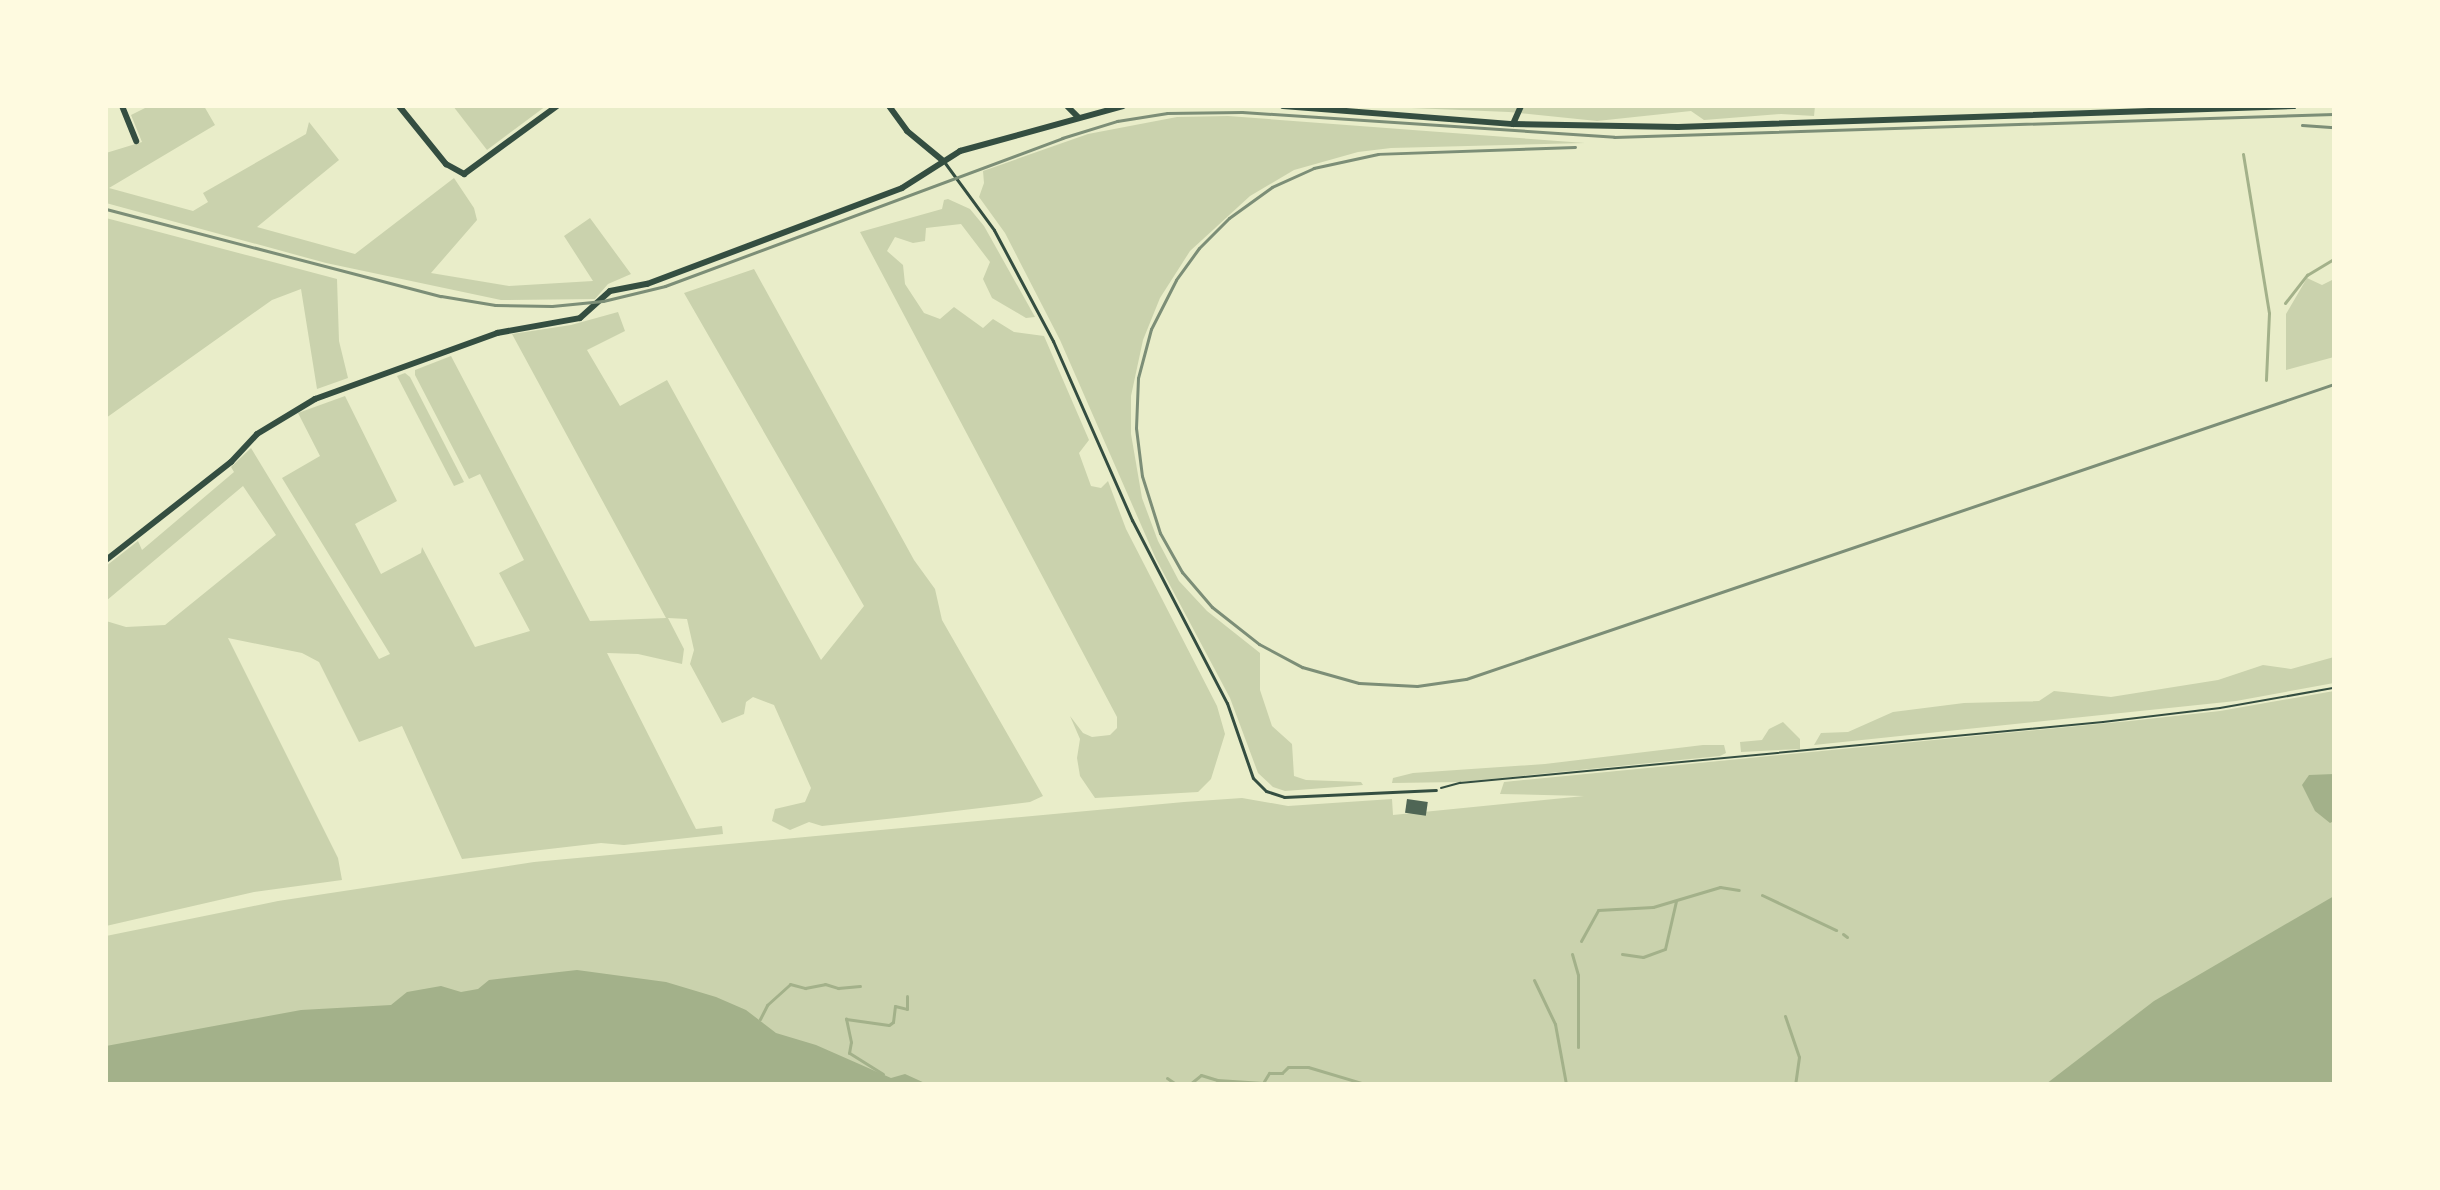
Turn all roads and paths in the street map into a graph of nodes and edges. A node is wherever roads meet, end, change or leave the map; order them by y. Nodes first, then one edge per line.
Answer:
1 (122, 106) edge
2 (399, 106) edge
3 (557, 106) edge
4 (889, 106) edge
5 (1067, 106) edge
6 (1123, 106) edge
7 (1283, 106) edge
8 (1521, 106) edge
9 (2294, 106) edge
10 (1078, 117) junction
11 (1513, 124) junction
12 (136, 141) dead end
13 (942, 160) junction
14 (106, 560) edge
15 (2334, 688) edge
16 (1436, 790) joint

1 - 12 street
2 - 3 street
4 - 13 street
5 - 10 street
6 - 10 street
7 - 11 street
8 - 11 street
9 - 11 street
10 - 13 street
13 - 14 street
13 - 16 lane
15 - 16 path

